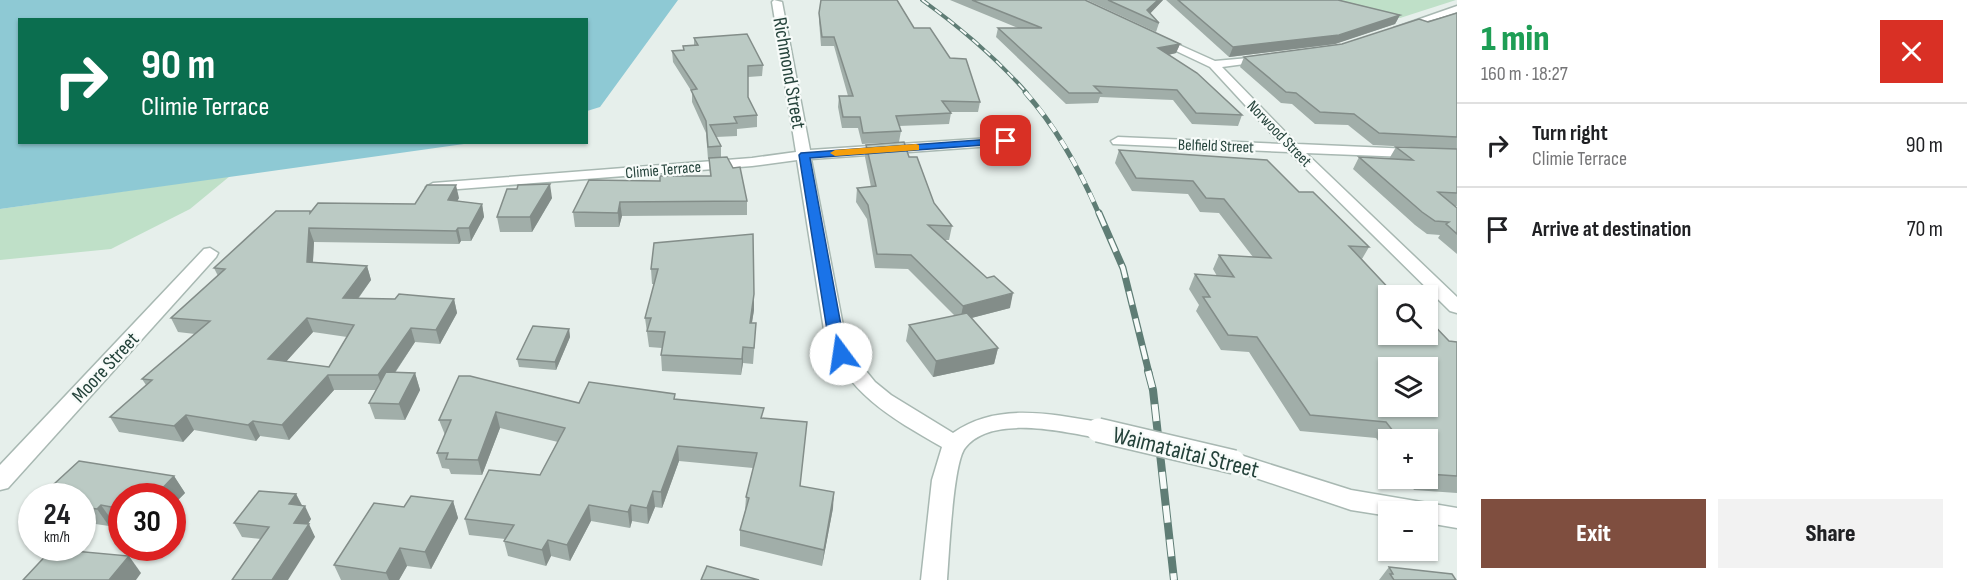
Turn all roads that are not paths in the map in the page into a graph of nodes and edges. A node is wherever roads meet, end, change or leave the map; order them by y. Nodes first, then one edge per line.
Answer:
1 (777, 2) dead end
2 (1457, 9) edge
3 (1139, 30) edge
4 (1391, 31) edge
5 (1280, 57) edge
6 (1214, 65) junction
7 (1006, 141) dead end
8 (1118, 141) dead end
9 (1293, 148) junction
10 (804, 155) junction
11 (1457, 155) edge
12 (429, 188) edge
13 (210, 253) dead end
14 (1457, 307) edge
15 (954, 444) junction
16 (0, 481) edge
17 (1378, 505) edge
18 (1438, 515) edge
19 (1457, 518) edge
20 (934, 580) edge

1 - 10 street, Richmond Street
2 - 4 street
3 - 6 street, Norwood Street
5 - 6 street
6 - 9 street, Norwood Street
7 - 10 street, Climie Terrace
8 - 9 street, Belfield Street
9 - 11 street, Belfield Street
9 - 14 street, Norwood Street
10 - 12 street, Climie Terrace
10 - 15 street, Richmond Street
13 - 16 street, Moore Street
15 - 17 street, Waimataitai Street, bridge
15 - 20 street
18 - 19 street

